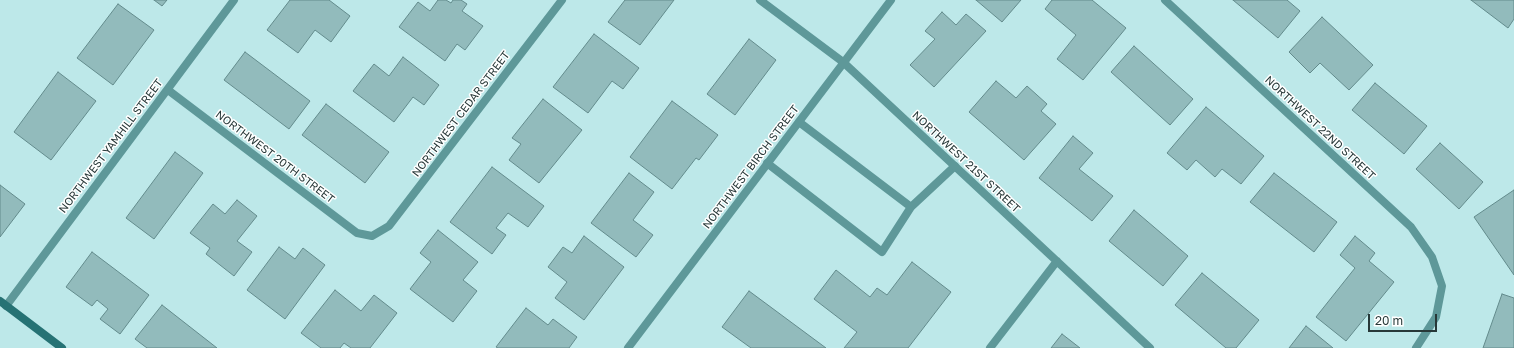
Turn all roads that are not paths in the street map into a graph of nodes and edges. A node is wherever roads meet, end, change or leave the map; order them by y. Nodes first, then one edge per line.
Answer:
1 (234, 0) edge
2 (562, 0) edge
3 (760, 0) edge
4 (891, 0) edge
5 (1165, 0) edge
6 (844, 62) junction
7 (168, 90) junction
8 (799, 122) junction
9 (767, 164) junction
10 (955, 166) junction
11 (911, 207) junction
12 (372, 236) joint
13 (1057, 261) junction
14 (3, 304) edge
15 (62, 348) edge
16 (628, 348) edge
17 (990, 348) edge
18 (1150, 348) edge
19 (1416, 348) edge

1 - 7 street, NORTHWEST YAMHILL STREET
2 - 12 street, NORTHWEST CEDAR STREET
3 - 6 street, NORTHWEST 21ST STREET
4 - 6 street, NORTHWEST BIRCH STREET
5 - 19 street, NORTHWEST 22ND STREET
6 - 8 street, NORTHWEST BIRCH STREET
6 - 10 street, NORTHWEST 21ST STREET
7 - 12 street, NORTHWEST 20TH STREET
7 - 14 street, NORTHWEST YAMHILL STREET
8 - 9 street, NORTHWEST BIRCH STREET
8 - 11 street
9 - 11 street
9 - 16 street, NORTHWEST BIRCH STREET
10 - 11 street
10 - 13 street, NORTHWEST 21ST STREET
13 - 17 street
13 - 18 street, NORTHWEST 21ST STREET
14 - 15 street

